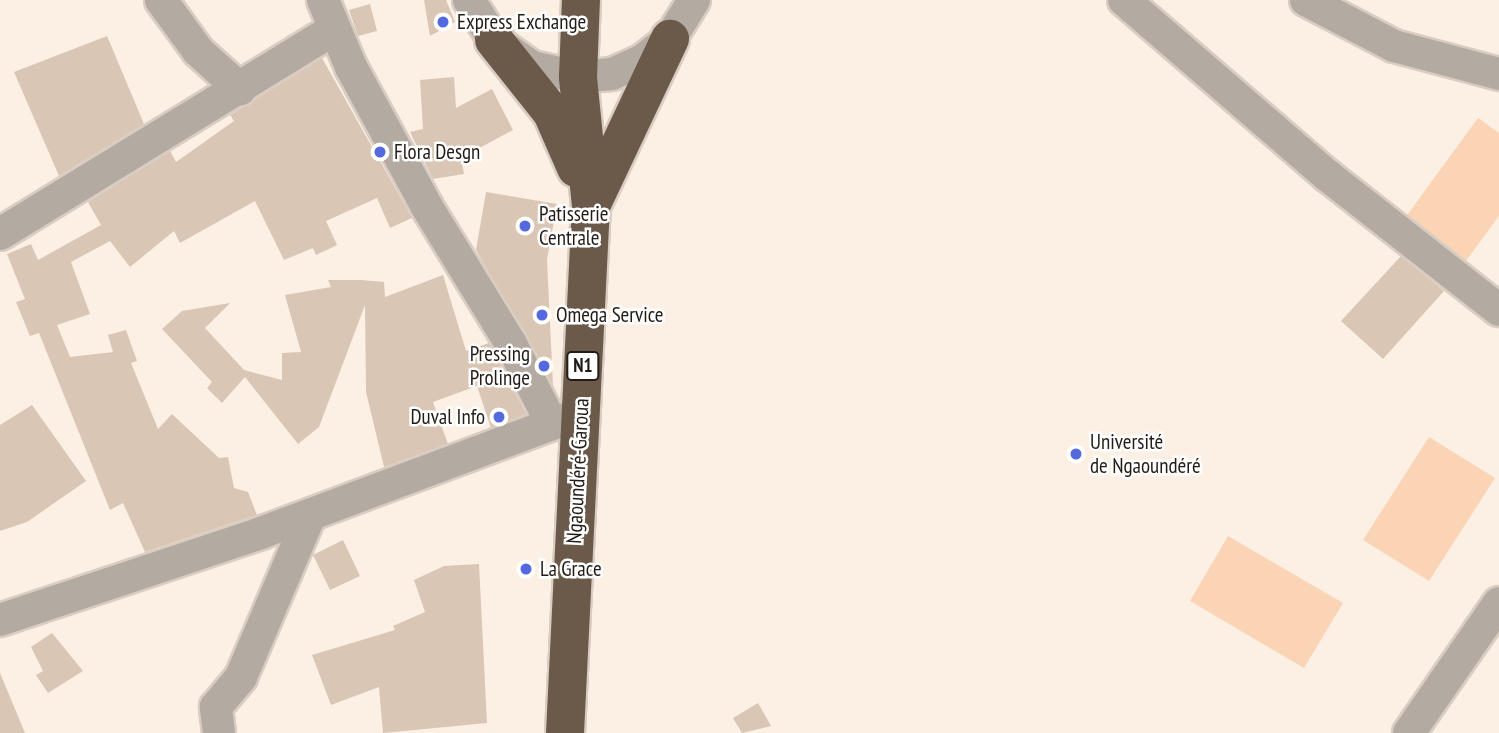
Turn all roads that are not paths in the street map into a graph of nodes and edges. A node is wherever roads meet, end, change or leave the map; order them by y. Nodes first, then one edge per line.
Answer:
1 (161, 0) edge
2 (469, 0) edge
3 (581, 0) edge
4 (694, 0) edge
5 (1124, 0) edge
6 (1306, 0) edge
7 (329, 14) edge
8 (670, 39) junction
9 (494, 40) junction
10 (1499, 74) edge
11 (578, 77) junction
12 (240, 89) junction
13 (591, 206) junction
14 (0, 234) edge
15 (1499, 310) edge
16 (566, 419) junction
17 (310, 515) junction
18 (1499, 603) edge
19 (0, 620) edge
20 (219, 733) edge
21 (565, 733) edge
22 (1409, 733) edge

1 - 12 street
2 - 9 street
3 - 11 highway, Ngaoundéré-Garoua / N1
4 - 8 street
5 - 15 street
6 - 10 street
7 - 12 street
7 - 16 street
8 - 11 street
8 - 13 highway
9 - 11 street
9 - 13 highway
11 - 13 highway, Ngaoundéré-Garoua / N1
12 - 14 street
13 - 16 highway, Ngaoundéré-Garoua / N1
16 - 17 street
16 - 21 highway, Ngaoundéré-Garoua / N1
17 - 19 street
17 - 20 street
18 - 22 street

